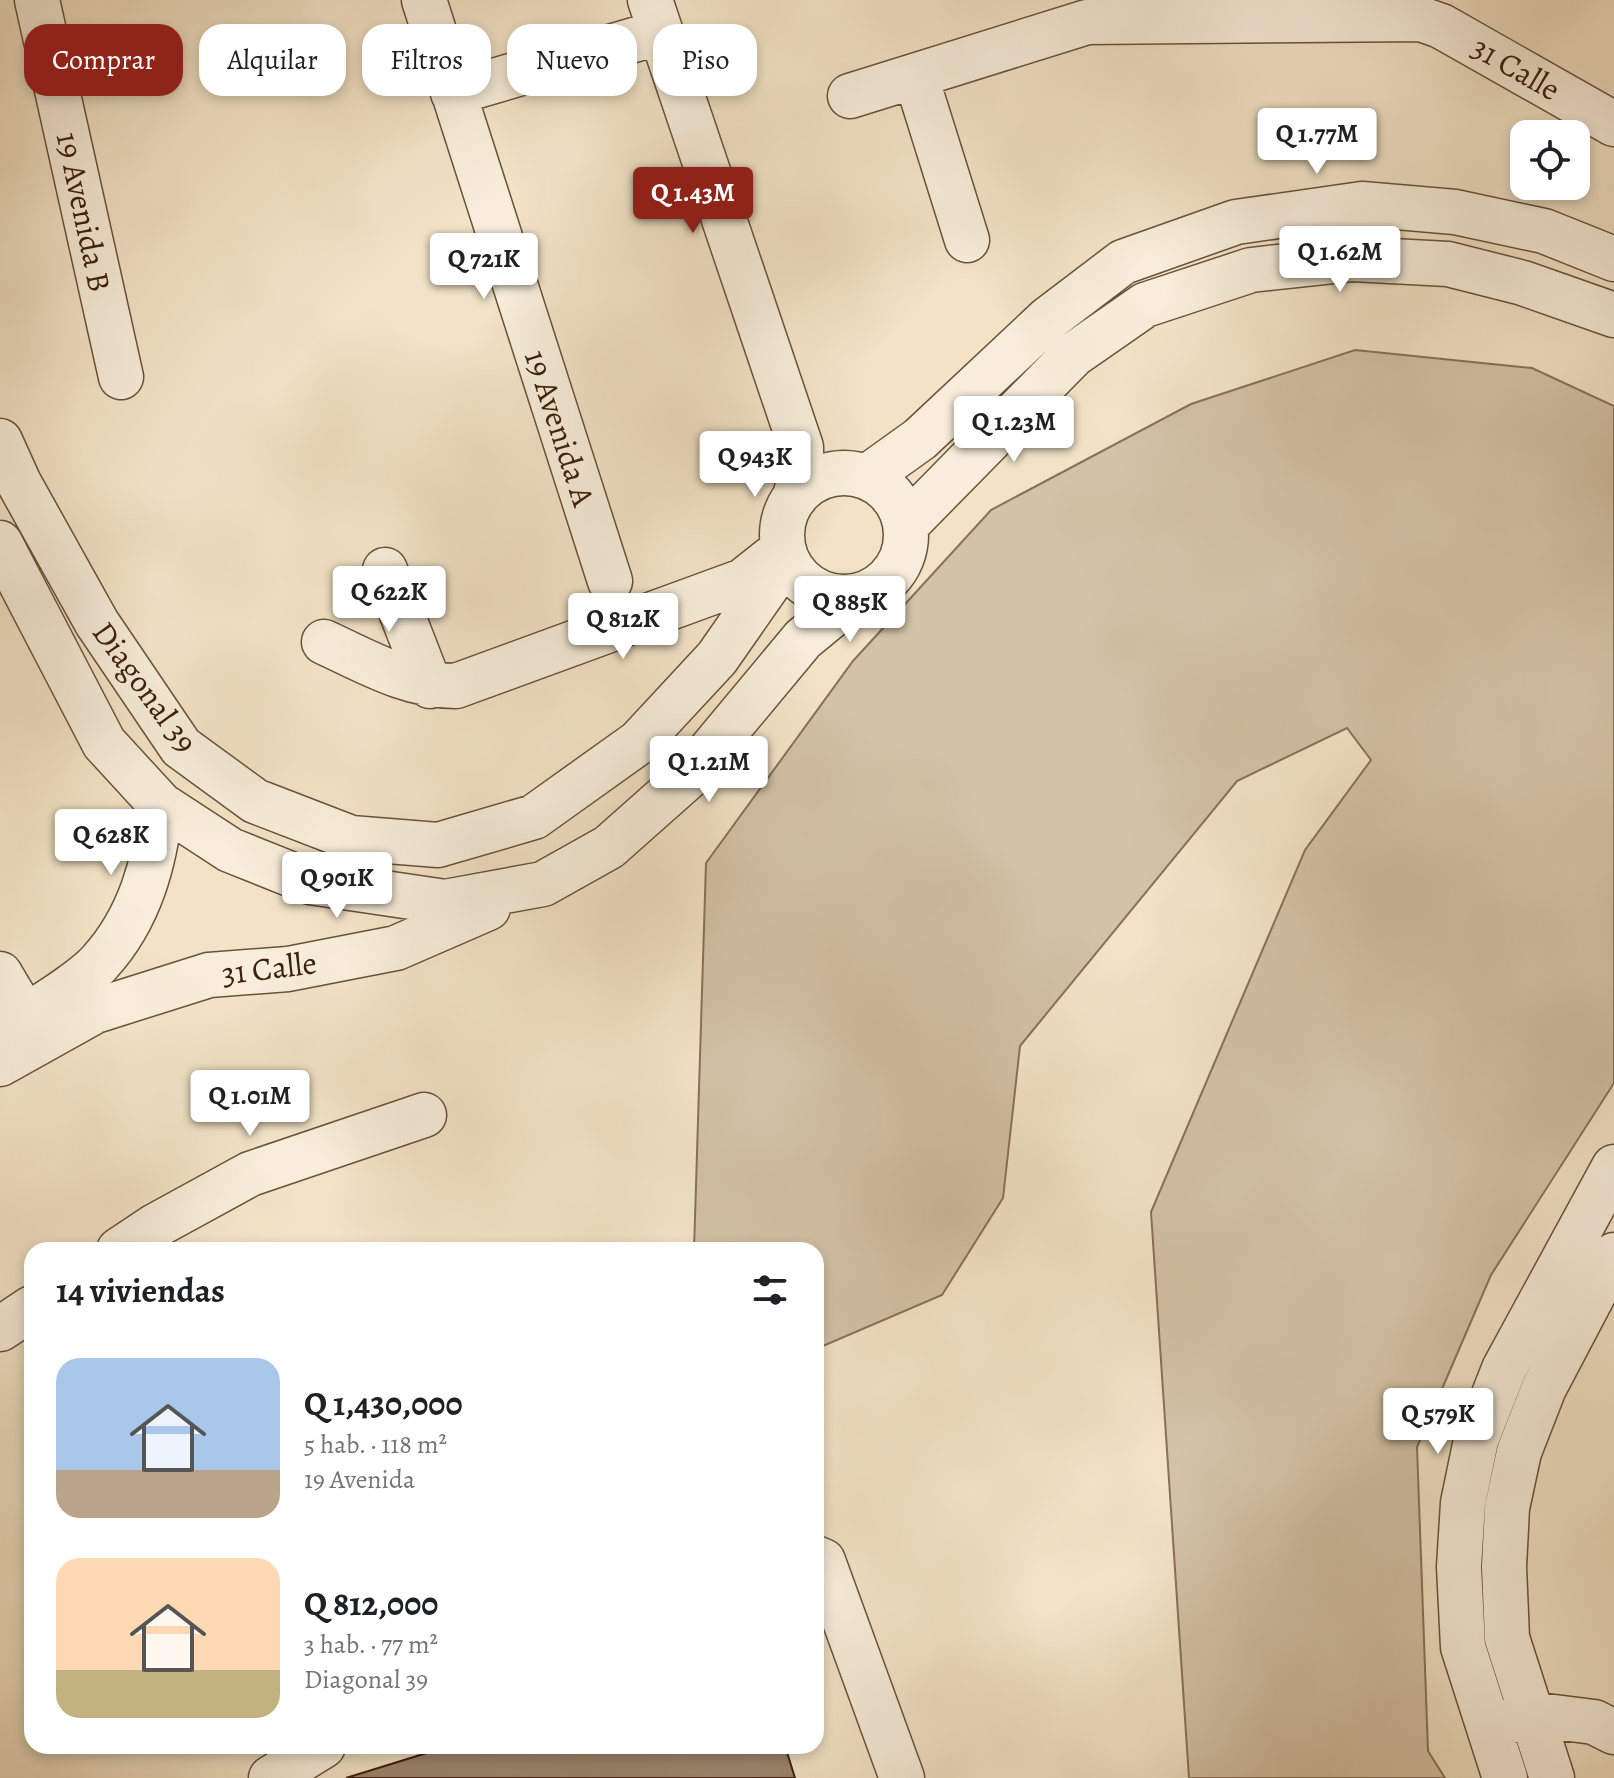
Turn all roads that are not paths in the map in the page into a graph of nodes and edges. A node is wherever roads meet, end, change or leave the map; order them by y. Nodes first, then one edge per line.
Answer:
1 (37, 0) edge
2 (424, 0) edge
3 (656, 16) edge
4 (431, 24) edge
5 (916, 77) junction
6 (491, 79) edge
7 (454, 96) edge
8 (850, 96) dead end
9 (1614, 124) edge
10 (967, 240) dead end
11 (1614, 259) edge
12 (1614, 315) edge
13 (121, 377) dead end
14 (0, 441) edge
15 (834, 466) junction
16 (906, 525) junction
17 (0, 543) edge
18 (785, 554) junction
19 (385, 570) dead end
20 (610, 581) dead end
21 (854, 597) junction
22 (324, 642) dead end
23 (430, 686) junction
24 (161, 805) junction
25 (543, 884) junction
26 (0, 974) edge
27 (12, 1024) edge
28 (0, 1064) edge
29 (424, 1115) dead end
30 (1614, 1167) edge
31 (161, 1238) edge
32 (1614, 1255) edge
33 (24, 1313) edge
34 (0, 1329) edge
35 (824, 1564) edge
36 (1530, 1714) junction
37 (1488, 1728) junction
38 (1614, 1732) edge
39 (310, 1754) edge
40 (271, 1778) edge
41 (902, 1778) edge
42 (1505, 1778) edge
43 (1552, 1778) edge

1 - 13 street, 19 Avenida B
2 - 4 street, 19 Avenida A
3 - 6 street
3 - 15 street
5 - 8 street, 31 Calle
5 - 9 street, 31 Calle
5 - 10 street
7 - 20 street, 19 Avenida A
11 - 15 street
12 - 16 street
14 - 18 street, Diagonal 39
15 - 16 street
15 - 18 street
16 - 21 street
17 - 24 street, Diagonal 39
18 - 21 street
18 - 23 street
19 - 23 street
21 - 25 street
22 - 23 street
24 - 25 street, Diagonal 39
24 - 27 street
25 - 28 street, 31 Calle
26 - 27 street
29 - 31 street
30 - 37 street
32 - 36 street
33 - 34 street
35 - 41 street
36 - 37 street
36 - 38 street
36 - 43 street
37 - 42 street
39 - 40 street

